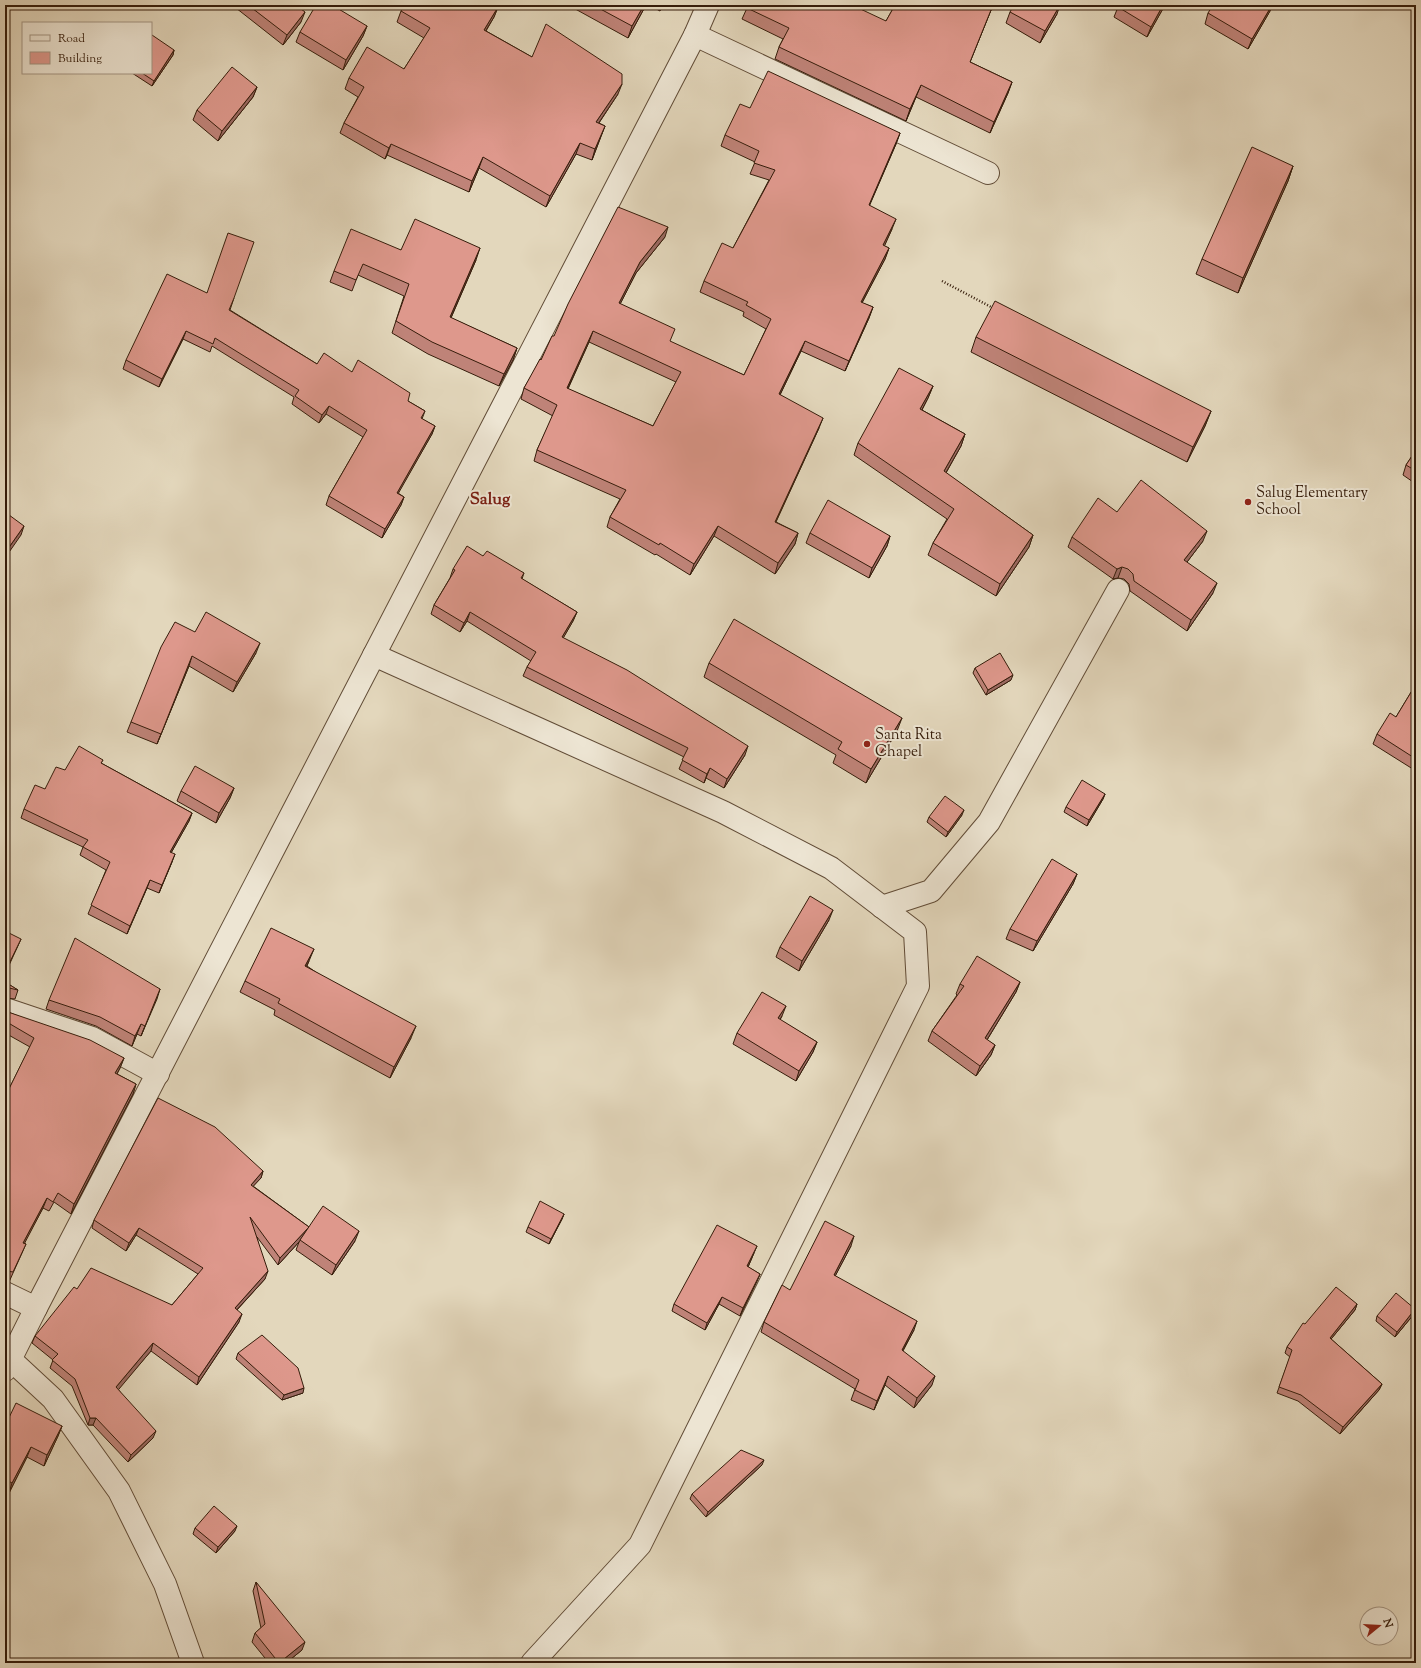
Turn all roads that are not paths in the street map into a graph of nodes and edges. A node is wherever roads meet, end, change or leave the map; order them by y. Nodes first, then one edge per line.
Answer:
1 (708, 5) edge
2 (695, 35) junction
3 (988, 173) dead end
4 (1118, 590) dead end
5 (374, 656) junction
6 (882, 907) junction
7 (8, 1010) edge
8 (158, 1074) junction
9 (5, 1293) edge
10 (36, 1308) junction
11 (8, 1365) edge
12 (193, 1663) edge
13 (532, 1663) edge

1 - 2 street
2 - 3 street
2 - 5 street
4 - 6 street
5 - 6 street
5 - 8 street
6 - 13 street
7 - 8 street
8 - 10 street
9 - 10 street
10 - 11 street
11 - 12 street

